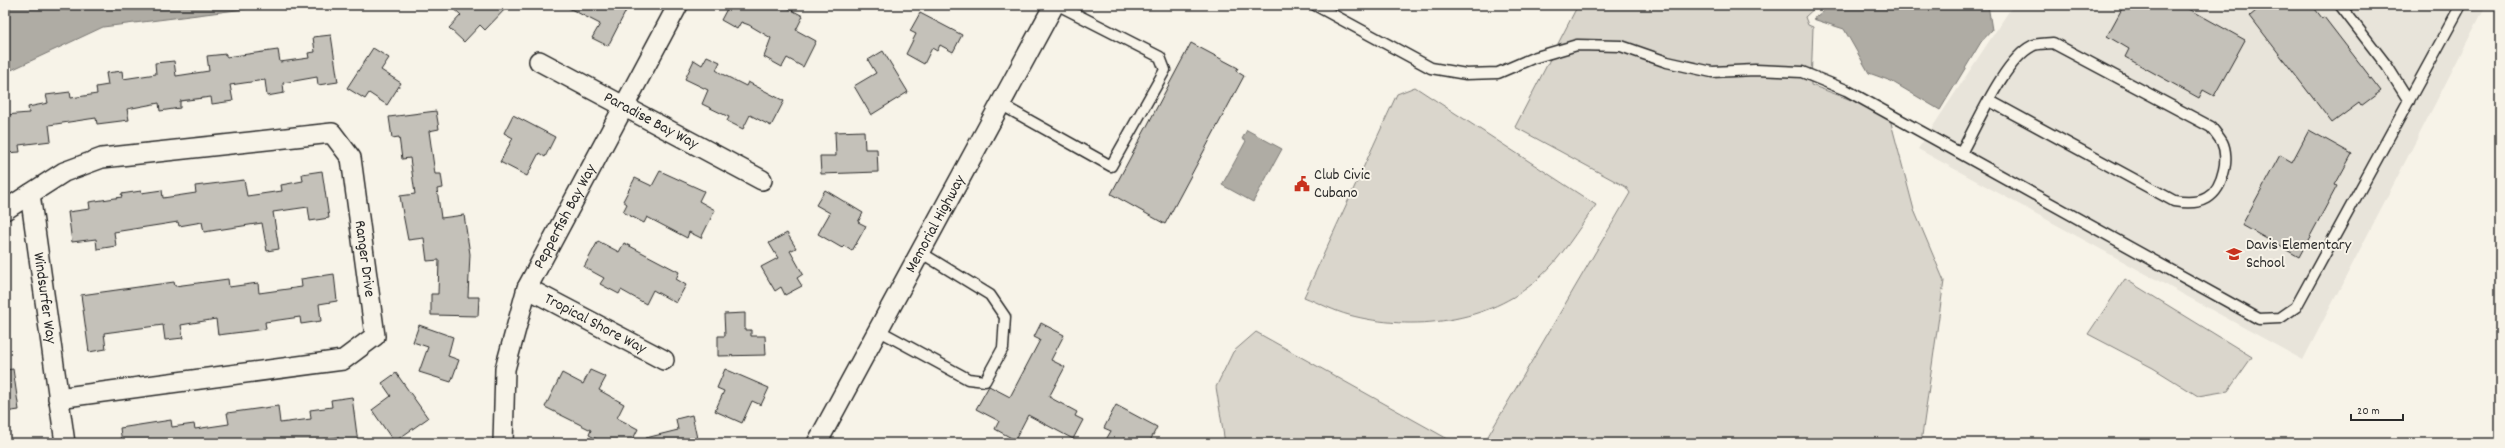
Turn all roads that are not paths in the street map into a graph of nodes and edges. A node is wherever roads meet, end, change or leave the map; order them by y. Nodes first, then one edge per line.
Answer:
1 (678, 5) edge
2 (1054, 5) edge
3 (1058, 5) edge
4 (1314, 5) edge
5 (2340, 5) edge
6 (2461, 5) edge
7 (539, 61) dead end
8 (1990, 101) junction
9 (2409, 101) junction
10 (1000, 104) junction
11 (624, 105) junction
12 (1961, 153) junction
13 (762, 180) dead end
14 (30, 194) junction
15 (5, 210) edge
16 (920, 252) junction
17 (527, 288) junction
18 (878, 330) junction
19 (664, 360) dead end
20 (58, 398) junction
21 (65, 443) edge
22 (503, 443) edge
23 (817, 443) edge

1 - 11 street, Pepperfish Bay Way
2 - 10 street, Memorial Highway
3 - 10 lane
4 - 12 lane
5 - 9 lane
6 - 9 lane
7 - 11 street, Paradise Bay Way
8 - 8 lane
8 - 12 lane
9 - 12 lane
10 - 16 street, Memorial Highway
11 - 13 street, Paradise Bay Way
11 - 17 street, Pepperfish Bay Way
14 - 15 street
14 - 20 street, Windsurfer Way
14 - 20 street, Ranger Drive
16 - 18 street, Memorial Highway
16 - 18 lane
17 - 19 street, Tropical Shore Way
17 - 22 street, Pepperfish Bay Way
18 - 23 street, Memorial Highway
20 - 21 street, Windsurfer Way

